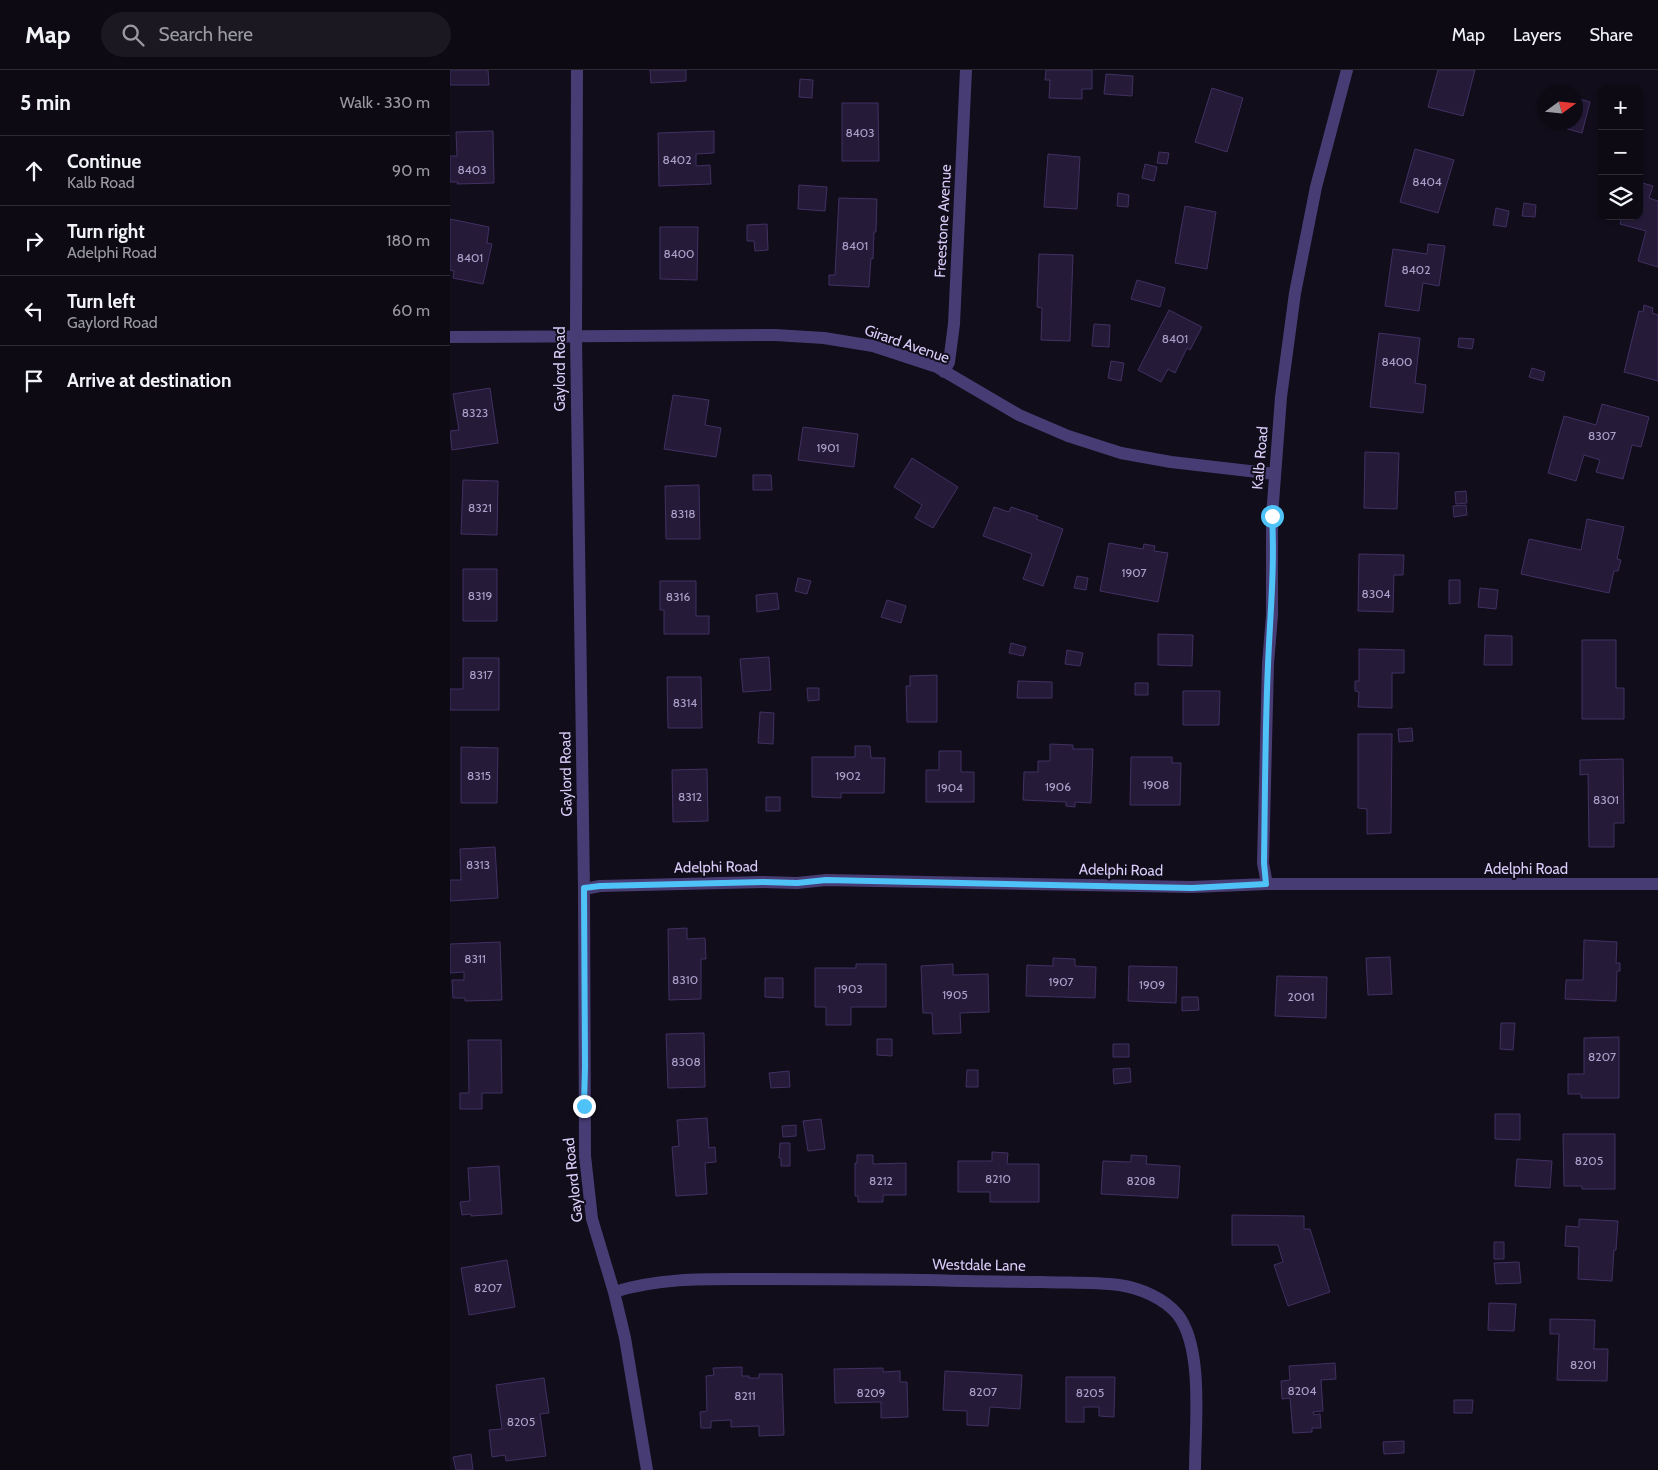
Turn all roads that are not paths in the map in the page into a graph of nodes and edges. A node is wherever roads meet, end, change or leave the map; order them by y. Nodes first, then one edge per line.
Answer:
1 (577, 70) edge
2 (966, 70) edge
3 (1347, 70) edge
4 (450, 337) edge
5 (576, 337) junction
6 (944, 372) junction
7 (1275, 474) junction
8 (1266, 884) junction
9 (1658, 884) edge
10 (584, 888) junction
11 (614, 1292) junction
12 (647, 1470) edge
13 (1195, 1470) edge

1 - 5 street, Gaylord Road
2 - 6 street, Freestone Avenue
3 - 7 street, Kalb Road
4 - 5 street, Girard Avenue
5 - 6 street, Girard Avenue
5 - 10 street, Gaylord Road
6 - 7 street, Girard Avenue
7 - 8 street, Kalb Road
8 - 9 street, Adelphi Road
8 - 10 street, Adelphi Road
10 - 11 street, Gaylord Road
11 - 12 street, Gaylord Road
11 - 13 street, Westdale Lane

